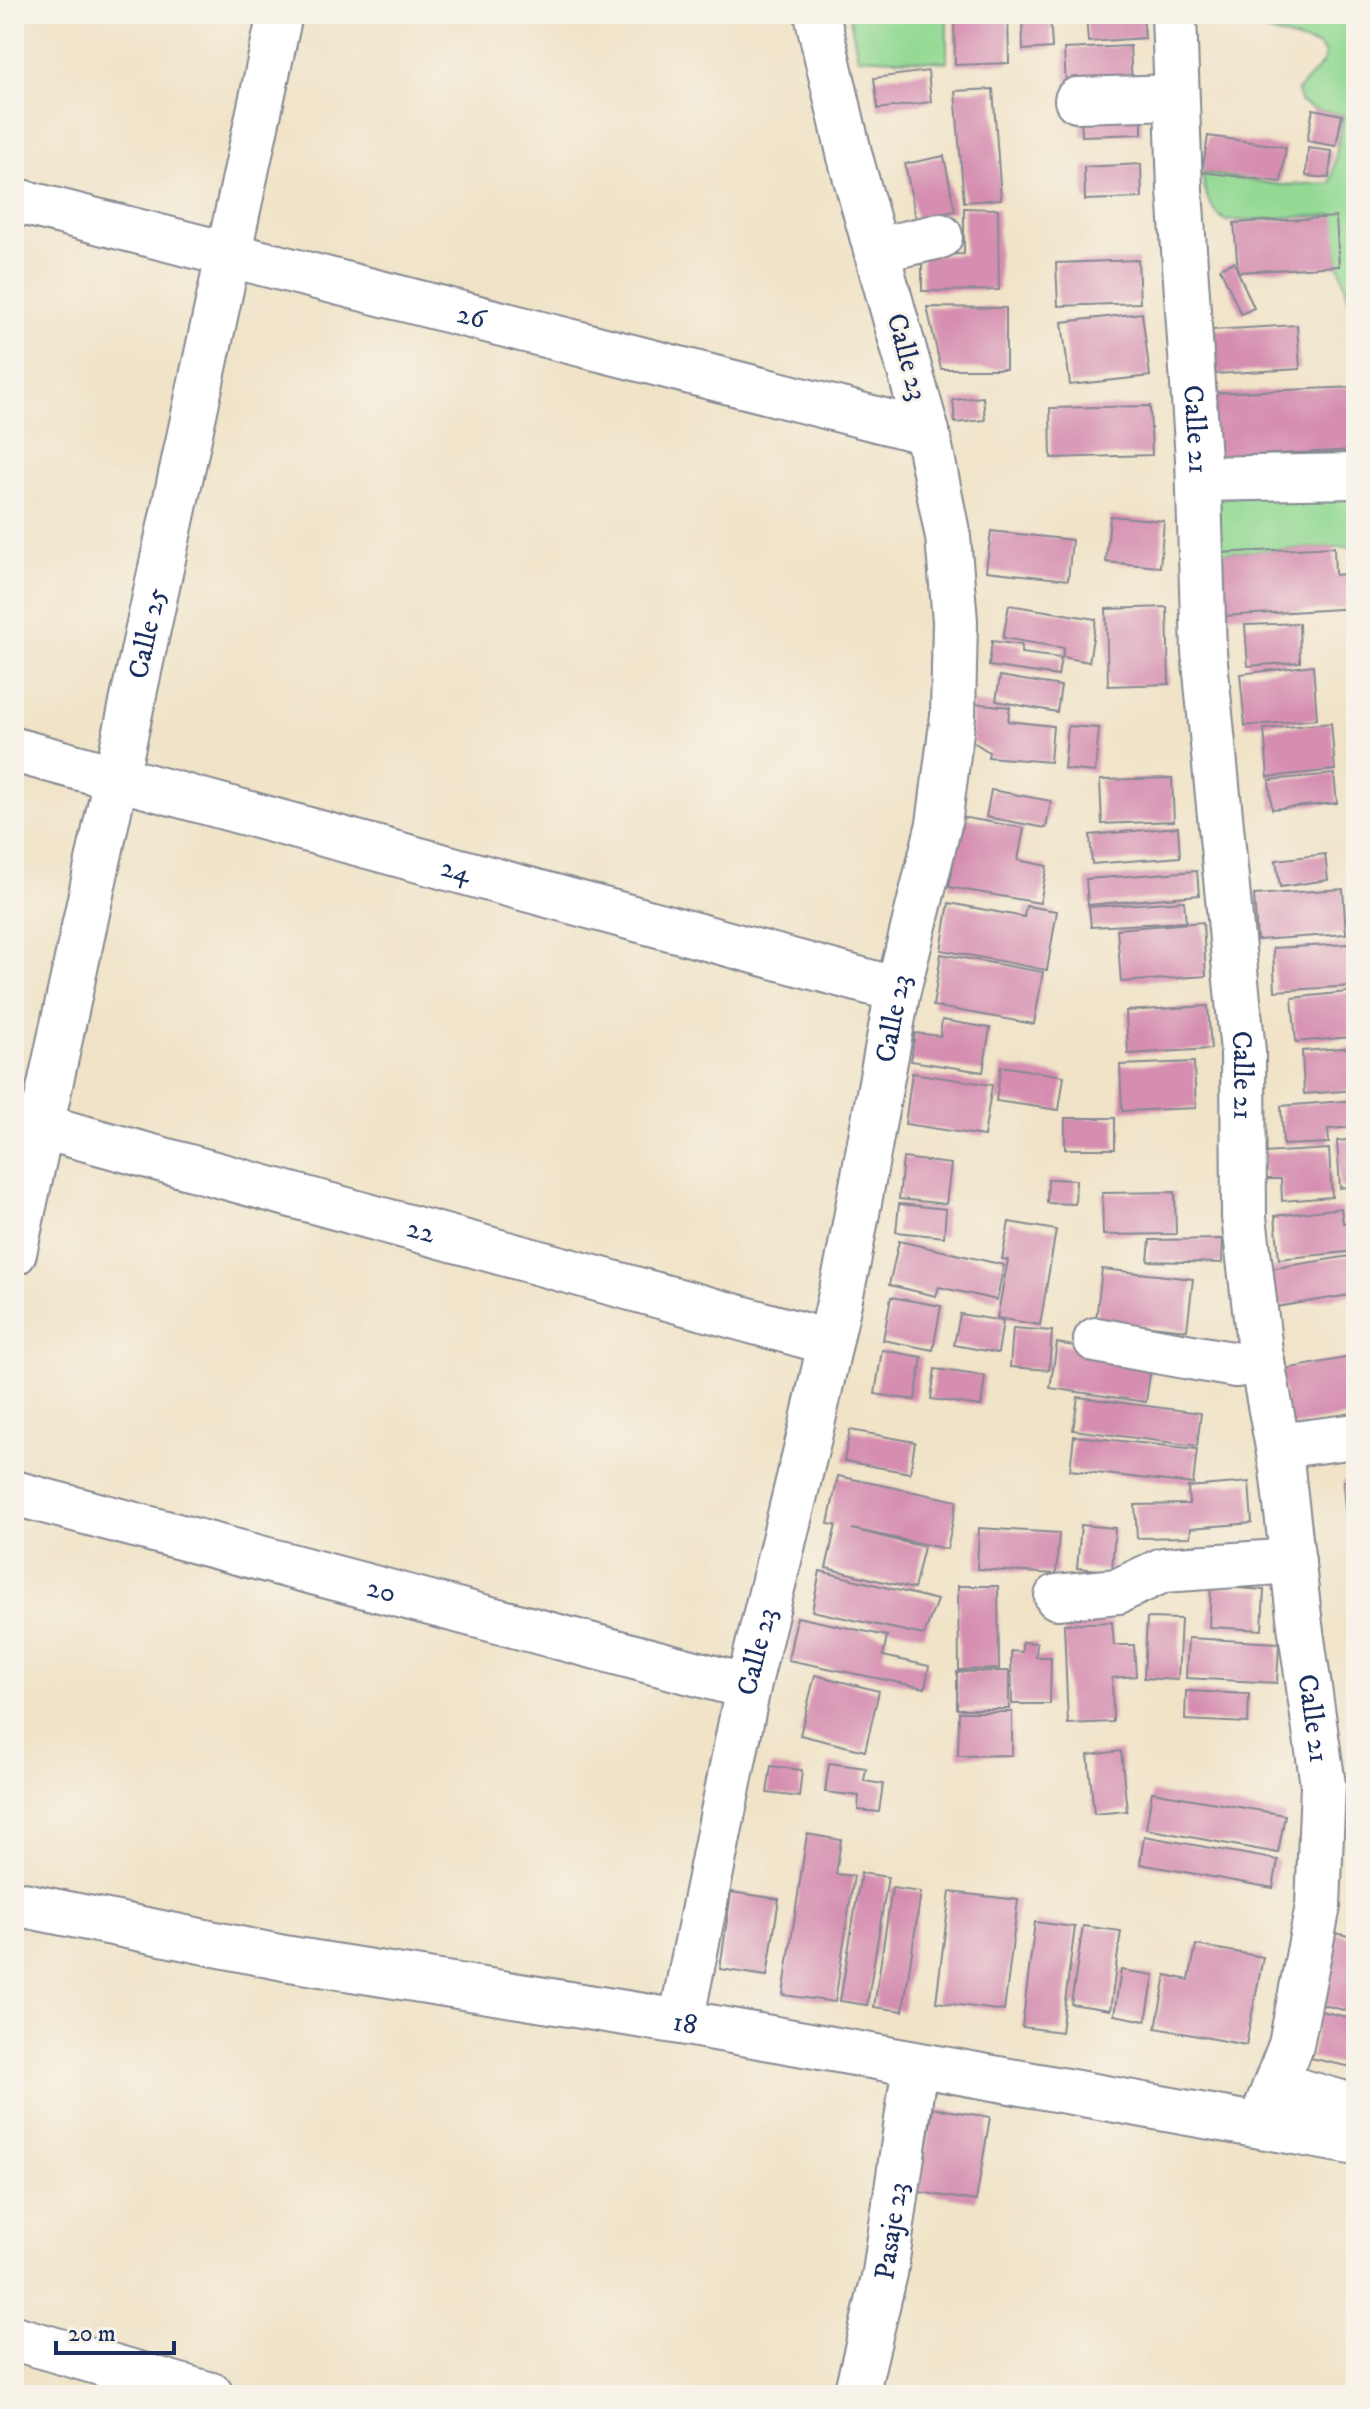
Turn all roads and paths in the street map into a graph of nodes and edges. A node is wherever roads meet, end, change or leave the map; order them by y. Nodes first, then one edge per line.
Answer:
1 (280, 14) edge
2 (817, 14) edge
3 (1174, 14) edge
4 (1176, 97) junction
5 (1077, 100) dead end
6 (14, 200) edge
7 (940, 236) dead end
8 (877, 250) junction
9 (230, 254) junction
10 (927, 432) junction
11 (1356, 476) edge
12 (1199, 479) junction
13 (14, 750) edge
14 (114, 777) junction
15 (898, 990) junction
16 (27, 1122) edge
17 (14, 1253) edge
18 (1096, 1340) dead end
19 (828, 1342) junction
20 (1262, 1361) junction
21 (1356, 1436) edge
22 (1278, 1446) junction
23 (14, 1493) edge
24 (1293, 1561) junction
25 (1057, 1597) dead end
26 (748, 1687) junction
27 (1339, 1788) edge
28 (14, 1903) edge
29 (681, 2022) junction
30 (915, 2065) junction
31 (1278, 2085) junction
32 (1356, 2107) edge
33 (1260, 2125) junction
34 (1356, 2143) edge
35 (14, 2338) edge
36 (211, 2395) edge
37 (856, 2395) edge

1 - 9 street, Calle 25
2 - 8 street, Calle 23
3 - 4 street, Calle 21
4 - 5 street
4 - 12 street, Calle 21
6 - 9 street, 26
7 - 8 street
8 - 10 street, Calle 23
9 - 10 street, 26
9 - 14 street, Calle 25
10 - 15 street, Calle 23
11 - 12 street
12 - 20 street, Calle 21
13 - 14 street, 24
14 - 15 street, 24
14 - 16 street, Calle 25
15 - 19 street, Calle 23
16 - 17 street, Calle 25
16 - 19 street, 22
18 - 20 street
19 - 26 street, Calle 23
20 - 22 street, Calle 21
21 - 22 street
22 - 24 street, Calle 21
23 - 26 street, 20
24 - 25 street
24 - 27 street, Calle 21
26 - 29 street, Calle 23
27 - 31 street, Calle 21
28 - 29 street, 18
29 - 30 street, 18
30 - 33 street, 18
30 - 37 street, Pasaje 23
31 - 32 street
31 - 33 street, Calle 21
33 - 34 street, 18
35 - 36 street

